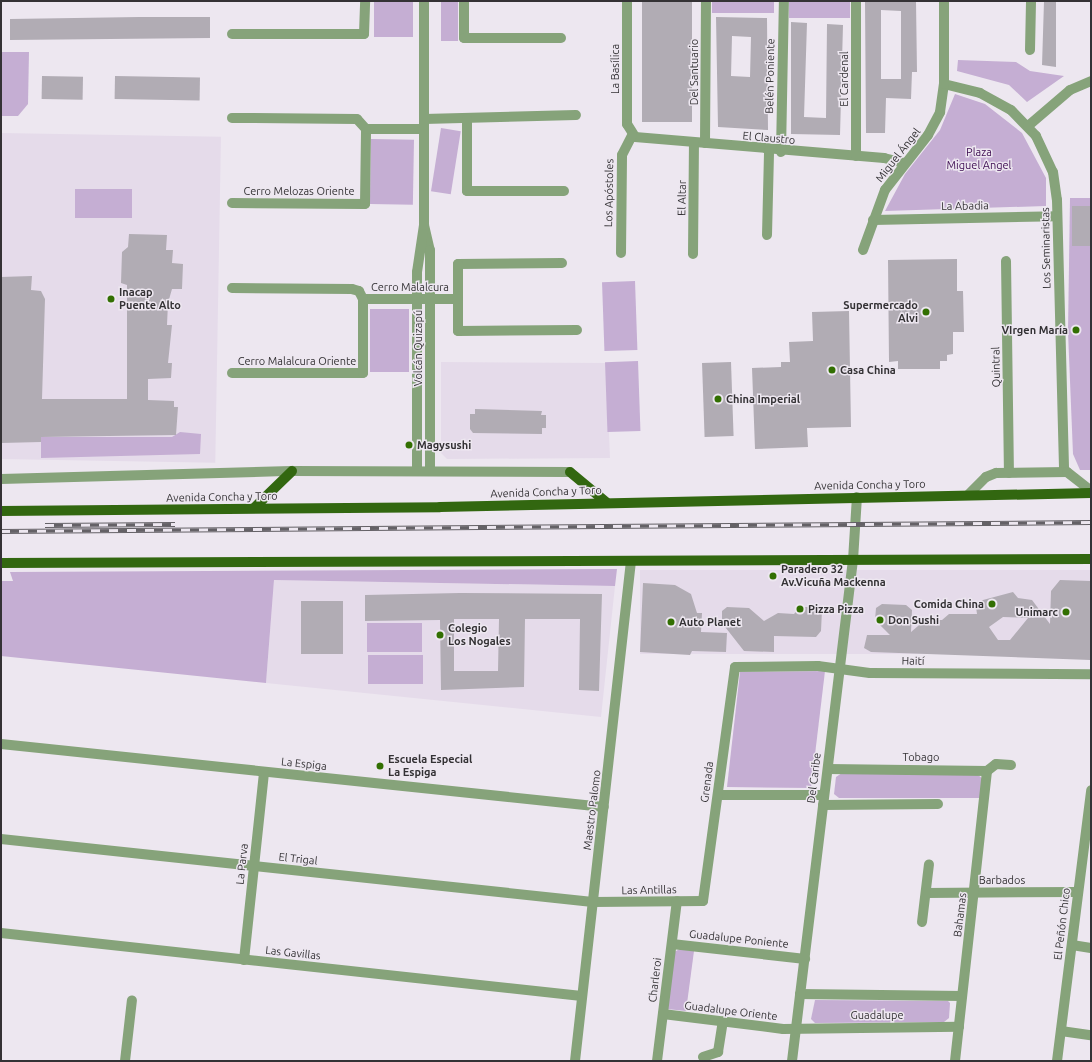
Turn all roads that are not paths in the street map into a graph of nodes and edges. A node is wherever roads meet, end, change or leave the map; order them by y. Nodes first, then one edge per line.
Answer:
1 (365, 1) edge
2 (424, 1) edge
3 (464, 1) edge
4 (627, 1) edge
5 (706, 1) edge
6 (784, 1) edge
7 (856, 1) edge
8 (944, 1) edge
9 (1030, 1) edge
10 (232, 34) dead end
11 (561, 38) dead end
12 (1030, 50) dead end
13 (1091, 81) edge
14 (944, 84) junction
15 (576, 115) dead end
16 (232, 118) dead end
17 (467, 119) junction
18 (424, 124) junction
19 (1028, 126) junction
20 (366, 129) junction
21 (632, 135) junction
22 (694, 143) junction
23 (706, 143) junction
24 (769, 151) junction
25 (781, 152) junction
26 (856, 156) junction
27 (904, 164) junction
28 (564, 191) dead end
29 (232, 203) dead end
30 (1057, 216) junction
31 (873, 220) junction
32 (424, 225) junction
33 (767, 235) dead end
34 (863, 250) dead end
35 (621, 253) dead end
36 (693, 254) dead end
37 (1006, 261) dead end
38 (562, 263) dead end
39 (232, 288) dead end
40 (363, 299) junction
41 (417, 299) junction
42 (430, 299) junction
43 (458, 299) junction
44 (577, 330) dead end
45 (232, 373) dead end
46 (363, 373) joint
47 (292, 471) junction
48 (417, 471) junction
49 (430, 471) junction
50 (570, 472) joint
51 (1064, 472) junction
52 (1009, 473) junction
53 (1, 479) edge
54 (1091, 492) edge
55 (968, 495) junction
56 (857, 497) junction
57 (606, 502) junction
58 (254, 508) junction
59 (1, 511) edge
60 (1091, 559) edge
61 (853, 560) junction
62 (631, 561) junction
63 (1, 563) edge
64 (735, 667) joint
65 (840, 669) junction
66 (1091, 674) edge
67 (1, 744) edge
68 (1011, 765) dead end
69 (828, 769) junction
70 (264, 772) junction
71 (987, 772) junction
72 (1091, 790) edge
73 (718, 795) junction
74 (824, 800) junction
75 (938, 804) dead end
76 (604, 807) junction
77 (1, 839) edge
78 (1087, 861) edge
79 (930, 864) dead end
80 (254, 866) junction
81 (1078, 892) junction
82 (926, 893) junction
83 (974, 893) junction
84 (704, 900) joint
85 (677, 901) junction
86 (593, 902) junction
87 (922, 922) dead end
88 (1, 933) edge
89 (672, 944) junction
90 (1072, 945) junction
91 (1091, 948) edge
92 (805, 959) junction
93 (244, 960) junction
94 (800, 994) junction
95 (582, 996) junction
96 (962, 996) junction
97 (132, 1000) dead end
98 (663, 1014) junction
99 (723, 1022) junction
100 (958, 1027) junction
101 (796, 1028) junction
102 (1061, 1031) junction
103 (1091, 1035) edge
104 (703, 1057) dead end
105 (125, 1061) edge
106 (575, 1061) edge
107 (657, 1061) edge
108 (792, 1061) edge
109 (954, 1061) edge
110 (1057, 1061) edge

1 - 10 street
2 - 18 street, Volcán Quizapú
3 - 11 street
4 - 21 street, La Basílica
5 - 23 street, Del Santuario
6 - 25 street, Belén Poniente
7 - 26 street, El Cardenal
8 - 14 street, Miguel Ángel
9 - 12 street
13 - 19 street
14 - 19 street, Los Seminaristas
14 - 27 street, Miguel Ángel
15 - 17 street
16 - 20 street
17 - 18 street
17 - 28 street
18 - 20 street
18 - 32 street, Volcán Quizapú
19 - 30 street, Los Seminaristas
20 - 29 street, Cerro Melozas Oriente
21 - 22 street, El Claustro
21 - 35 street, Los Apóstoles
22 - 23 street, El Claustro
22 - 36 street, El Altar
23 - 24 street, El Claustro
24 - 25 street, El Claustro
24 - 33 street
25 - 26 street, El Claustro
26 - 27 street, El Claustro
27 - 31 street, Miguel Ángel
30 - 31 street, La Abadia
30 - 51 street, Los Seminaristas
31 - 34 street, Miguel Ángel
32 - 41 street, Volcán Quizapú
32 - 42 street, Volcán Quizapú
37 - 52 street, Quintral
38 - 43 street
39 - 40 street
40 - 41 street, Cerro Malalcura
40 - 46 street, Cerro Malalcura
41 - 42 street, Cerro Malalcura
41 - 48 street, Volcán Quizapú
42 - 43 street, Cerro Malalcura
42 - 49 street, Volcán Quizapú
43 - 44 street
45 - 46 street, Cerro Malalcura Oriente
47 - 48 street, Avenida Concha y Toro
47 - 53 street, Avenida Concha y Toro
47 - 58 main road
48 - 49 street, Avenida Concha y Toro
49 - 50 street, Avenida Concha y Toro
50 - 57 main road
51 - 52 street
51 - 54 street
52 - 55 street
54 - 55 main road, Avenida Concha y Toro
55 - 56 main road, Avenida Concha y Toro
56 - 57 main road, Avenida Concha y Toro
56 - 61 street, Del Caribe
57 - 58 main road, Avenida Concha y Toro
58 - 59 main road, Avenida Concha y Toro
60 - 61 main road
61 - 62 main road
61 - 65 street, Del Caribe
62 - 63 main road
62 - 76 street, Maestro Palomo
64 - 65 street, Haití
64 - 73 street, Grenada
65 - 66 street, Haití
65 - 69 street, Del Caribe
67 - 70 street, La Espiga
68 - 71 street, Tobago
69 - 71 street, Tobago
69 - 74 street, Del Caribe
70 - 76 street, La Espiga
70 - 80 street, La Parva
71 - 83 street, Bahamas
72 - 78 street, El Peñón Chico
73 - 74 street
73 - 84 street, Grenada
74 - 75 street
74 - 92 street, Del Caribe
76 - 86 street, Maestro Palomo
77 - 80 street, El Trigal
78 - 81 street, El Peñón Chico
79 - 82 street
80 - 86 street, El Trigal
80 - 93 street, La Parva
81 - 83 street, Barbados
81 - 90 street, El Peñón Chico
82 - 83 street, Barbados
82 - 87 street
83 - 96 street, Bahamas
84 - 85 street, Las Antillas
85 - 86 street, Las Antillas
85 - 89 street, Charleroi
86 - 95 street, Maestro Palomo
88 - 93 street, Las Gavillas
89 - 92 street, Guadalupe Poniente
89 - 98 street, Charleroi
90 - 91 street
90 - 102 street, El Peñón Chico
92 - 94 street, Del Caribe
93 - 95 street, Las Gavillas
94 - 96 street, Guadalupe
94 - 101 street, Del Caribe
95 - 106 street, Maestro Palomo
96 - 100 street, Bahamas
97 - 105 street
98 - 99 street, Guadalupe Oriente
98 - 107 street, Charleroi
99 - 101 street, Guadalupe Oriente
99 - 104 street
100 - 101 street, Guadalupe
100 - 109 street, Bahamas
101 - 108 street, Del Caribe
102 - 103 street
102 - 110 street, El Peñón Chico

